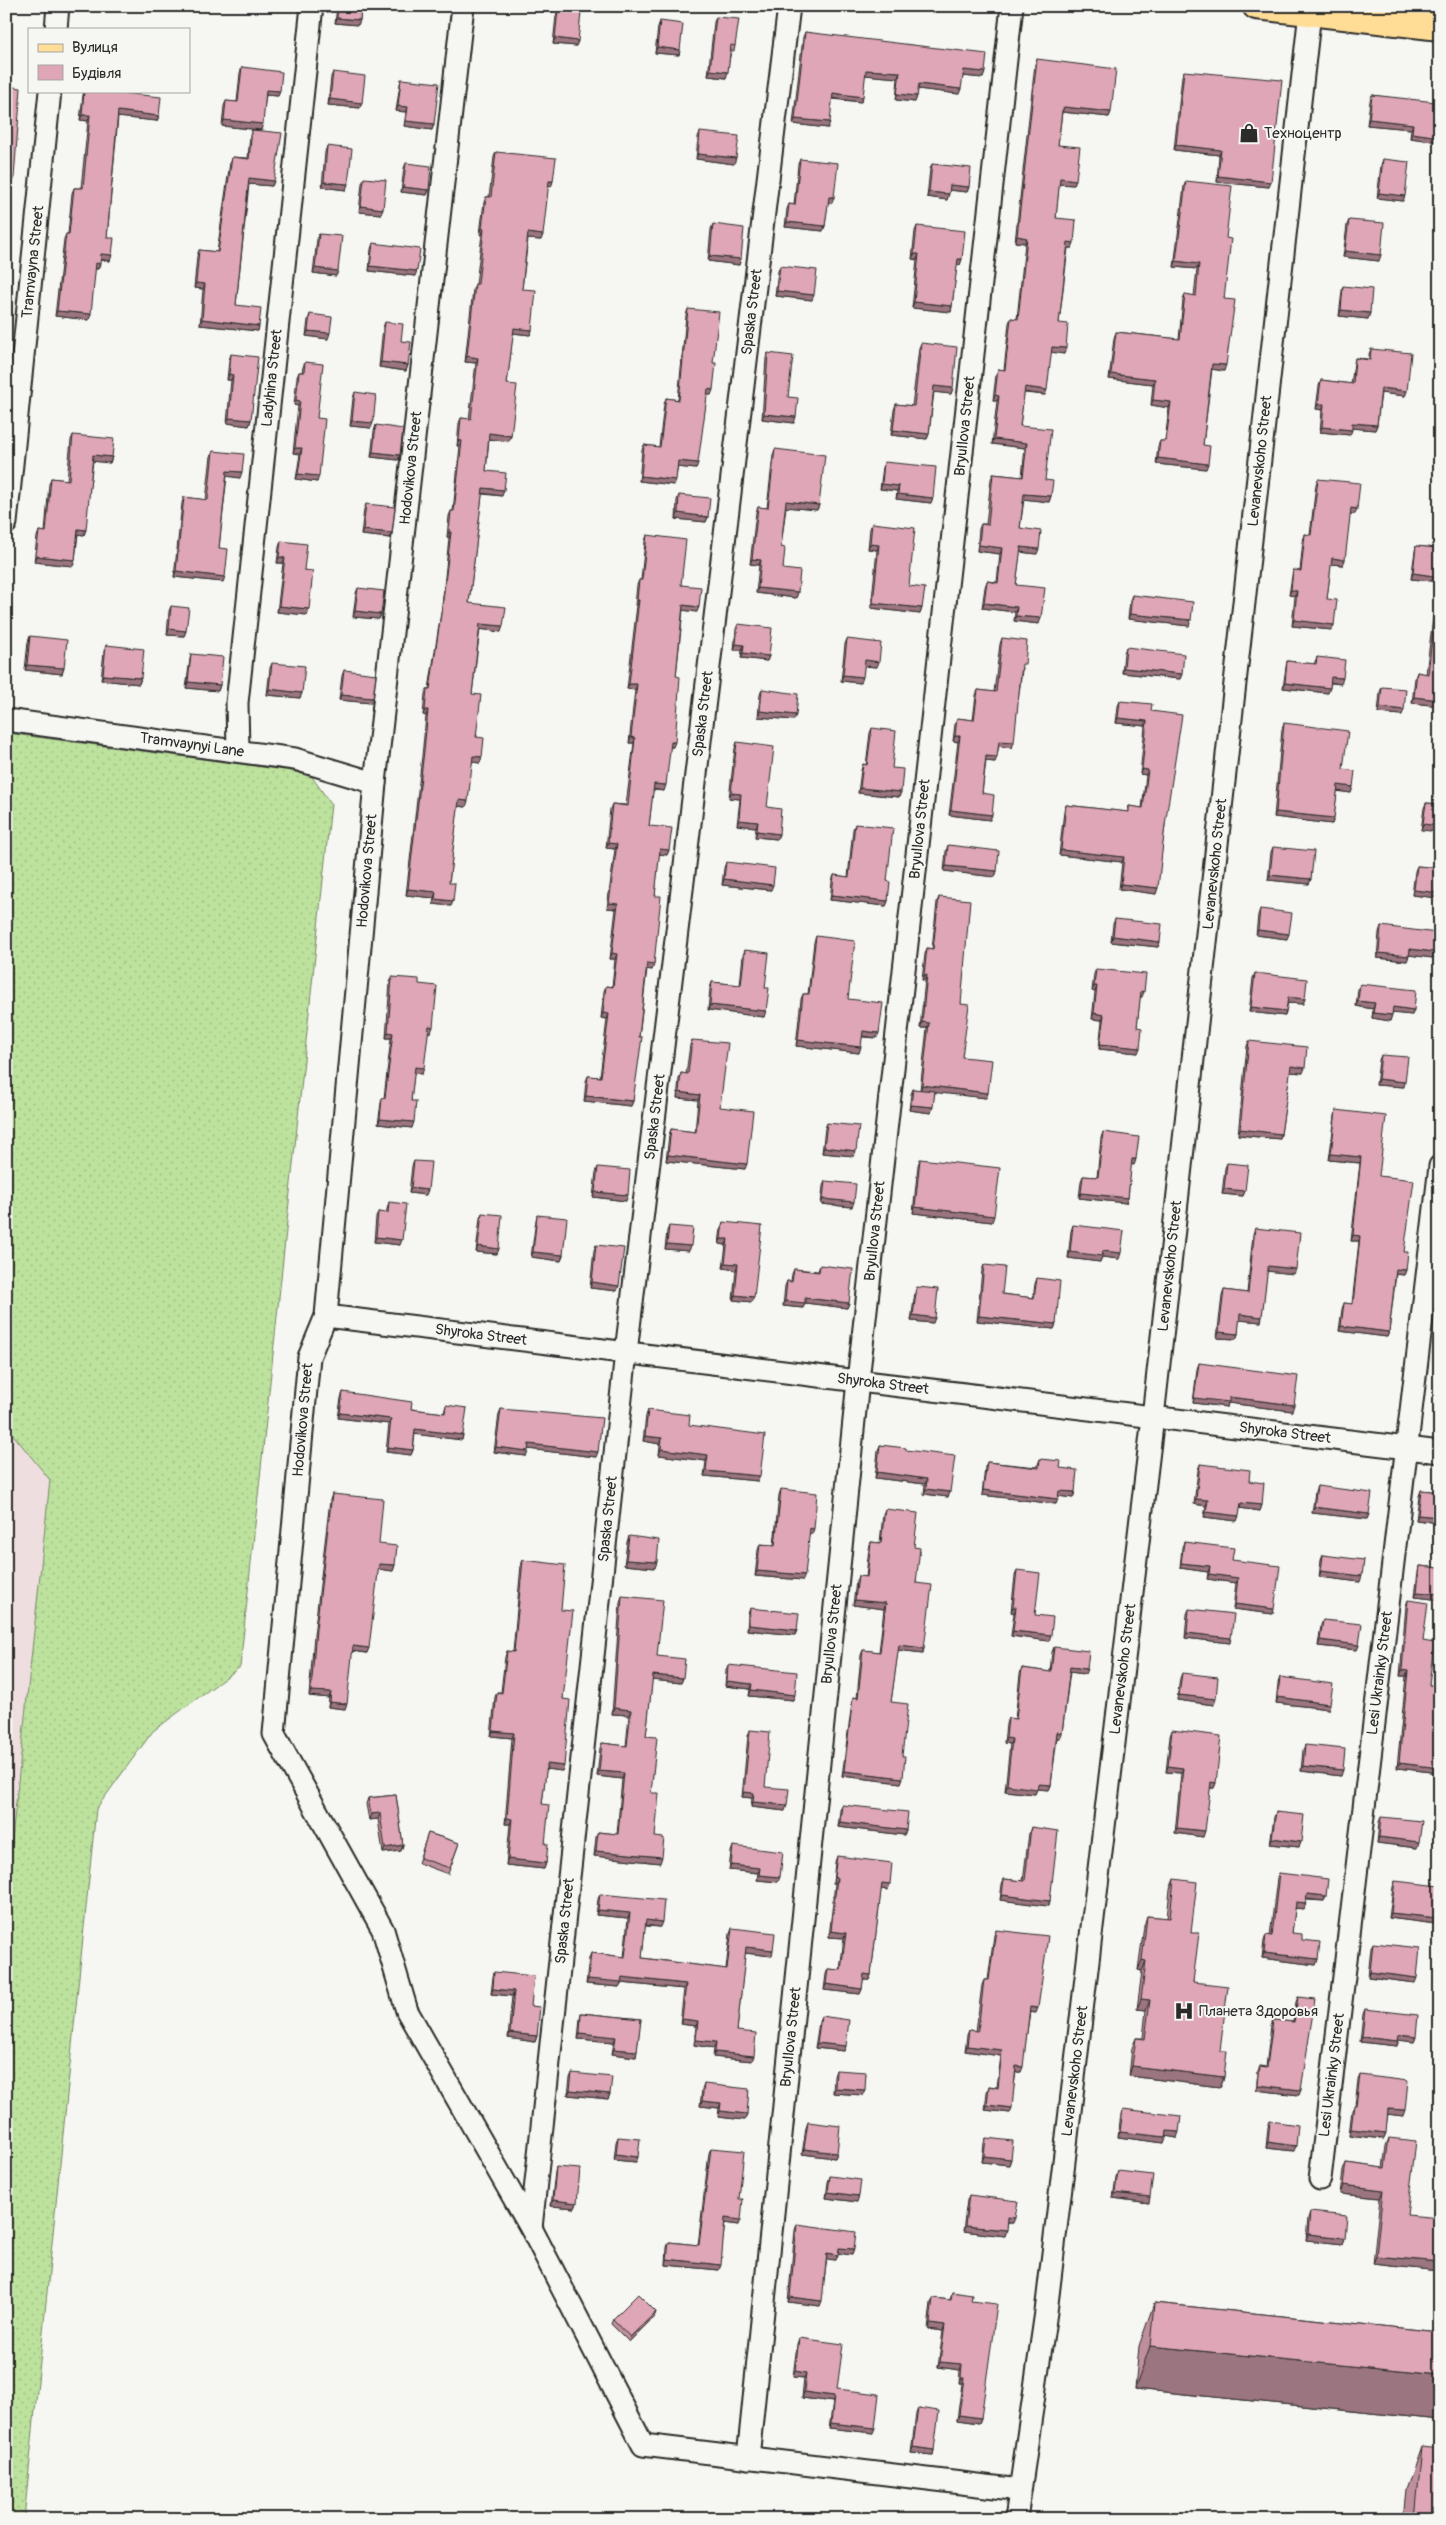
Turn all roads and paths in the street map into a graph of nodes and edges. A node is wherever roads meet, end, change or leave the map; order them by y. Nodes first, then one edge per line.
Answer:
1 (58, 6) edge
2 (312, 6) edge
3 (463, 6) edge
4 (789, 6) edge
5 (1012, 6) edge
6 (1256, 6) edge
7 (1310, 12) junction
8 (1440, 27) edge
9 (56, 28) edge
10 (50, 92) edge
11 (6, 523) edge
12 (6, 720) edge
13 (238, 751) junction
14 (375, 783) junction
15 (1440, 1166) edge
16 (326, 1316) junction
17 (626, 1352) junction
18 (858, 1381) junction
19 (1153, 1416) junction
20 (1406, 1448) junction
21 (1440, 1452) edge
22 (1320, 2180) dead end
23 (532, 2228) junction
24 (748, 2458) junction
25 (1020, 2490) junction
26 (1016, 2519) edge

1 - 9 street
2 - 13 street, Ladyhina Street
3 - 14 street, Hodovikova Street
4 - 17 street, Spaska Street
5 - 18 street, Bryullova Street
6 - 7 main road
7 - 8 main road
7 - 19 street, Levanevskoho Street
10 - 11 street, Tramvayna Street
12 - 13 street, Tramvaynyi Lane
13 - 14 street, Tramvaynyi Lane
14 - 16 street, Hodovikova Street
15 - 20 street, Lesi Ukrainky Street
16 - 17 street, Shyroka Street
16 - 23 street, Hodovikova Street
17 - 18 street, Shyroka Street
17 - 23 street, Spaska Street
18 - 19 street, Shyroka Street
18 - 24 street, Bryullova Street
19 - 20 street, Shyroka Street
19 - 25 street, Levanevskoho Street
20 - 21 street, Shyroka Street
20 - 22 street, Lesi Ukrainky Street
23 - 24 street
24 - 25 street
25 - 26 street, Levanevskoho Street

